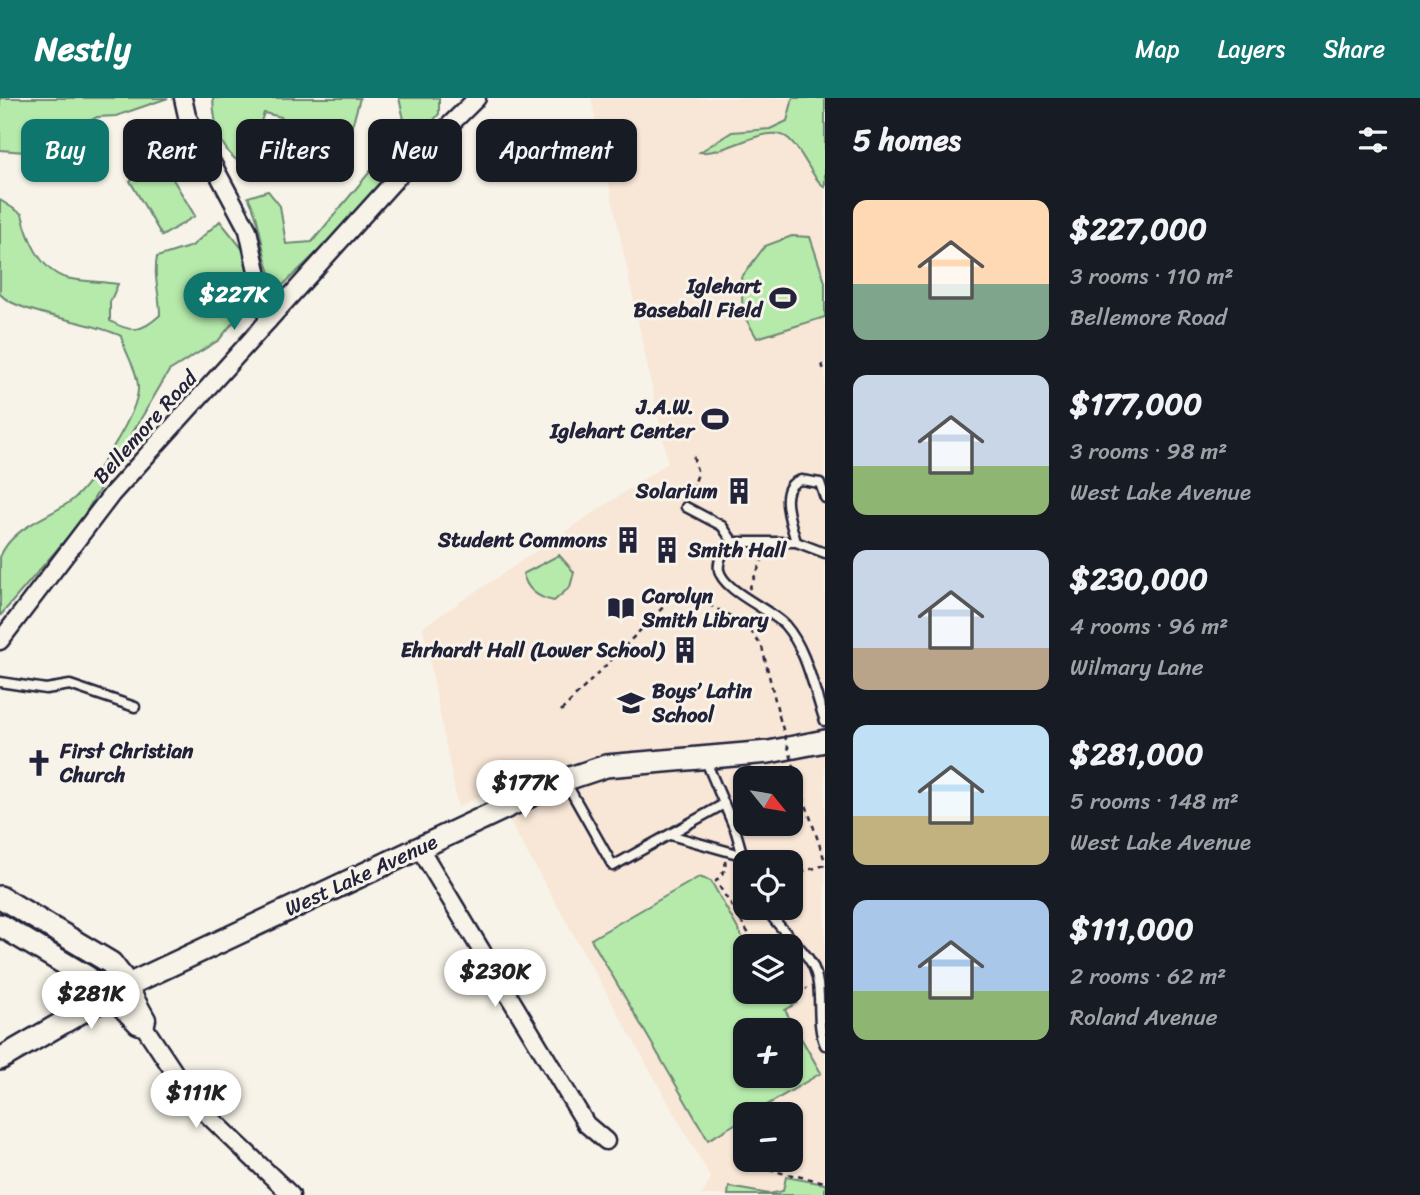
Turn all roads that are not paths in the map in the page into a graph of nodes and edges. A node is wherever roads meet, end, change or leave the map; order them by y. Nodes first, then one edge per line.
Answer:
1 (183, 98) edge
2 (477, 98) edge
3 (268, 321) junction
4 (825, 498) edge
5 (685, 506) road end
6 (733, 541) junction
7 (796, 542) junction
8 (825, 553) edge
9 (0, 640) edge
10 (0, 682) edge
11 (135, 707) dead end
12 (825, 721) edge
13 (825, 741) edge
14 (705, 759) junction
15 (564, 780) junction
16 (724, 804) junction
17 (670, 835) junction
18 (419, 847) junction
19 (739, 850) edge
20 (733, 853) edge
21 (0, 897) edge
22 (775, 920) edge
23 (0, 925) edge
24 (128, 985) junction
25 (109, 996) junction
26 (145, 1028) junction
27 (825, 1045) edge
28 (0, 1059) edge
29 (606, 1141) dead end
30 (290, 1195) edge

1 - 3 street
2 - 3 street, Bellemore Road
3 - 9 street, Bellemore Road
4 - 7 lane
5 - 6 lane
6 - 7 lane
6 - 12 lane
7 - 8 lane
10 - 11 lane
13 - 14 street, West Lake Avenue
14 - 15 street, West Lake Avenue
14 - 16 lane
15 - 17 lane
15 - 18 street, West Lake Avenue
16 - 17 lane
16 - 19 lane
17 - 20 lane
18 - 24 street, West Lake Avenue
18 - 29 street
21 - 24 street
22 - 27 lane
23 - 25 street
24 - 25 street, West Lake Avenue
24 - 26 street
25 - 26 street
25 - 28 street, West Lake Avenue
26 - 30 street

